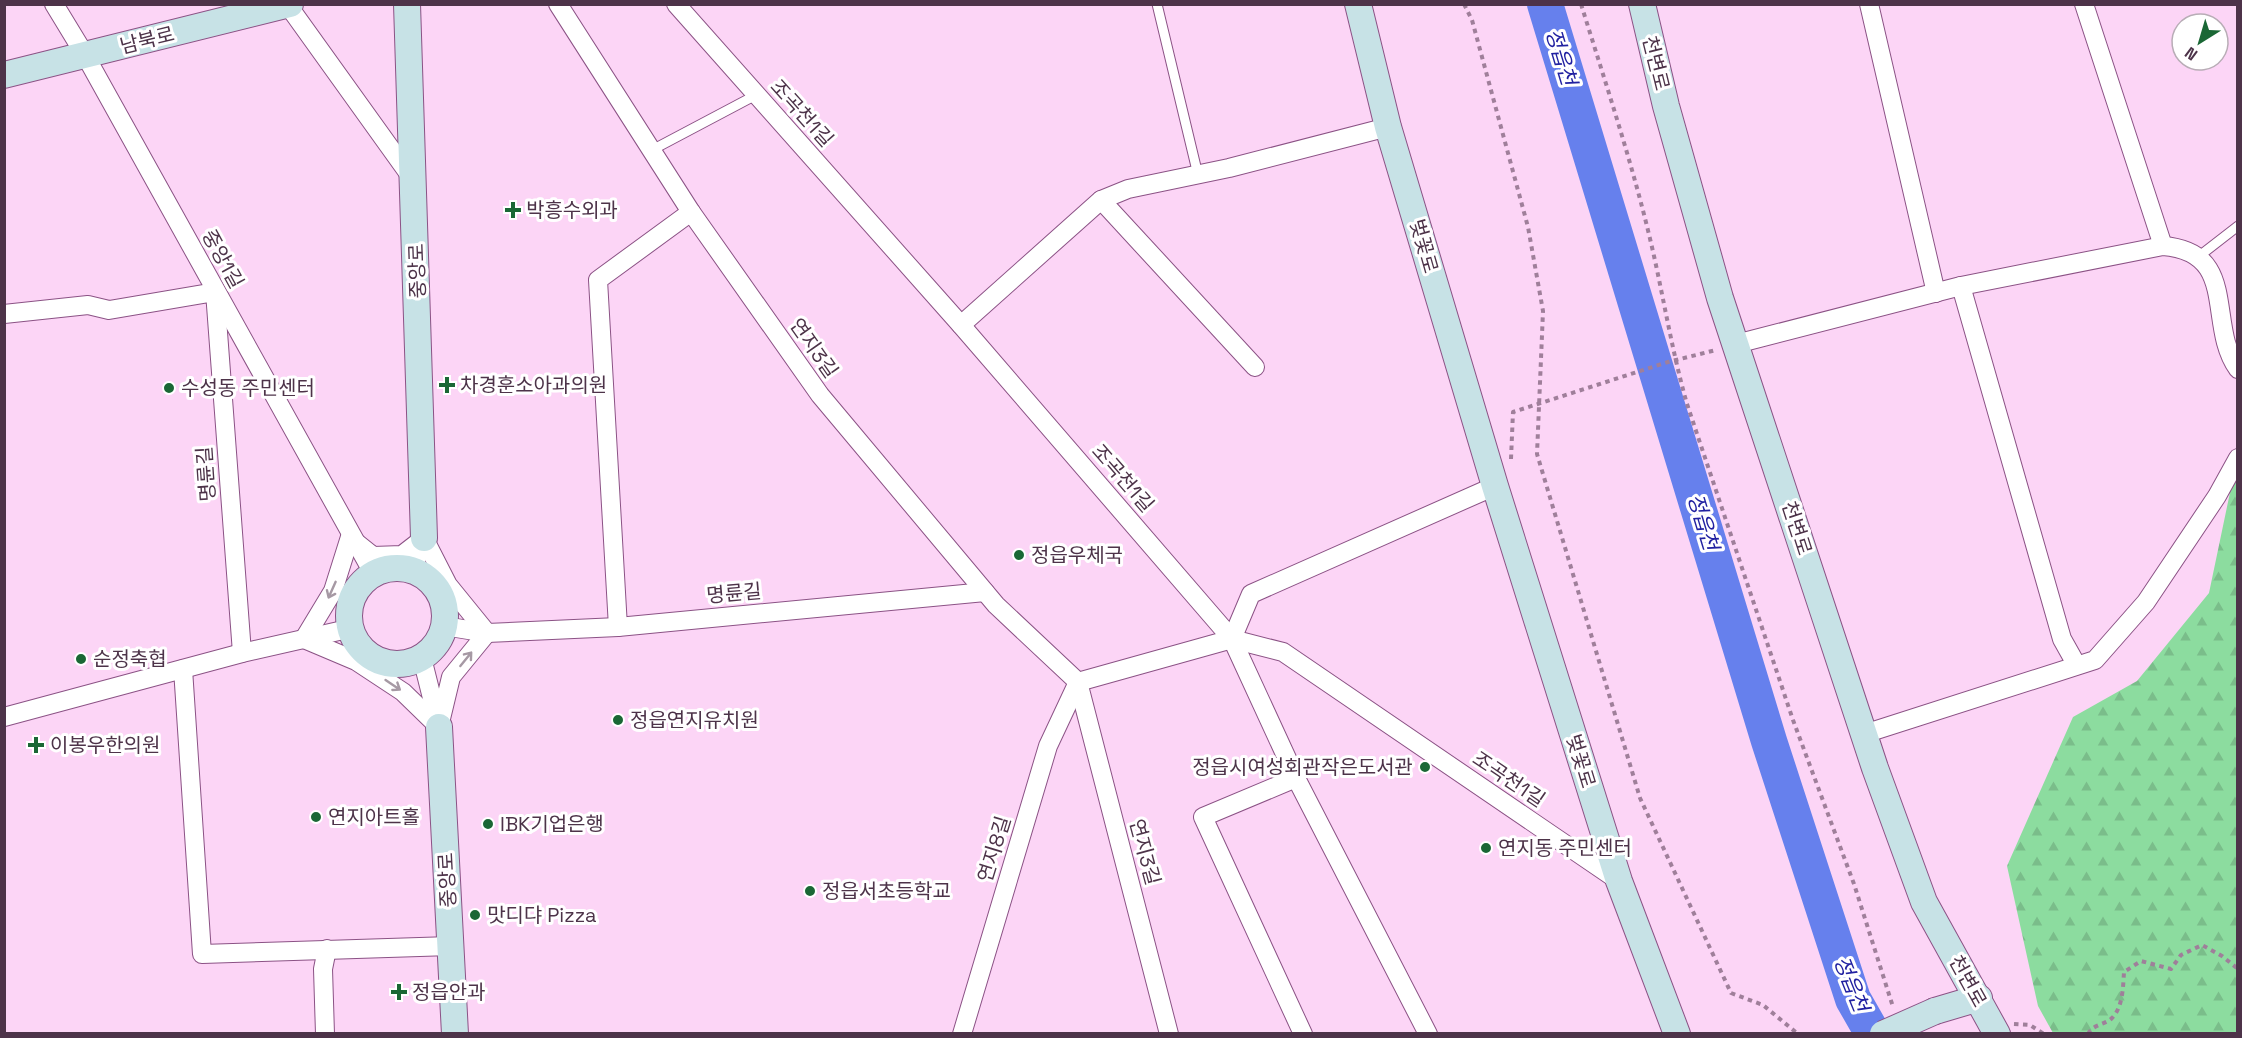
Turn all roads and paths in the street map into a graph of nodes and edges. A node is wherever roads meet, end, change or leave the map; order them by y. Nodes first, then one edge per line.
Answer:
1 (54, 4) edge
2 (407, 4) edge
3 (558, 4) edge
4 (676, 4) edge
5 (1157, 4) edge
6 (1358, 4) edge
7 (1464, 4) edge
8 (1581, 4) edge
9 (1642, 4) edge
10 (1869, 4) edge
11 (2084, 4) edge
12 (288, 5) edge
13 (85, 55) junction
14 (4, 75) edge
15 (756, 95) junction
16 (1388, 126) junction
17 (651, 150) junction
18 (1198, 175) junction
19 (415, 183) junction
20 (1101, 200) junction
21 (691, 212) junction
22 (2238, 226) edge
23 (2163, 246) junction
24 (2199, 257) junction
25 (1961, 286) junction
26 (215, 292) junction
27 (1936, 293) junction
28 (4, 314) edge
29 (961, 325) junction
30 (1736, 344) junction
31 (1674, 360) junction
32 (1255, 367) dead end
33 (2238, 369) edge
34 (1538, 404) junction
35 (2238, 458) edge
36 (1494, 486) junction
37 (350, 537) junction
38 (424, 538) junction
39 (412, 571) junction
40 (373, 573) junction
41 (985, 592) junction
42 (444, 626) junction
43 (618, 627) junction
44 (352, 628) junction
45 (487, 633) junction
46 (304, 639) junction
47 (1233, 639) junction
48 (243, 653) junction
49 (422, 658) junction
50 (2076, 664) junction
51 (183, 669) junction
52 (1078, 681) junction
53 (4, 717) edge
54 (440, 727) junction
55 (1864, 734) junction
56 (1296, 778) junction
57 (1618, 881) junction
58 (451, 946) junction
59 (327, 949) junction
60 (2238, 969) edge
61 (1979, 998) junction
62 (1891, 1025) edge
63 (325, 1034) edge
64 (455, 1034) edge
65 (962, 1034) edge
66 (1169, 1034) edge
67 (1303, 1034) edge
68 (1428, 1034) edge
69 (1677, 1034) edge
70 (1798, 1034) edge
71 (1997, 1034) edge
72 (2088, 1034) edge

1 - 13 street, 중앙1길
2 - 19 street, 중앙로
3 - 17 street, 연지3길
4 - 15 street, 조곡천1길
5 - 18 lane
6 - 16 street, 벚꽃로
7 - 34 path
8 - 31 path
9 - 30 street, 천변로
10 - 27 street
11 - 23 street
12 - 13 street, 남북로
12 - 19 street
13 - 14 street, 남북로
13 - 26 street, 중앙1길
15 - 17 lane
15 - 29 street, 조곡천1길
16 - 18 street
16 - 36 street, 벚꽃로
17 - 21 street, 연지3길
18 - 20 street
19 - 38 street, 중앙로
20 - 29 street
20 - 32 street
21 - 41 street, 연지3길
21 - 43 street
22 - 24 lane
23 - 24 street
23 - 25 street
24 - 33 street
25 - 27 street
25 - 50 street
26 - 28 street
26 - 37 street, 중앙1길
26 - 48 street, 명륜길
27 - 30 street
29 - 47 street, 조곡천1길
30 - 31 path
30 - 55 street, 천변로
31 - 34 path
31 - 62 path
34 - 36 path
34 - 70 path
35 - 50 street
36 - 47 street
36 - 57 street, 벚꽃로
37 - 38 street
37 - 40 street, 중앙1길
37 -> 46 street
38 - 39 street
38 - 45 street
39 - 40 street
39 - 42 street
40 - 44 street
41 - 43 street, 명륜길
41 - 52 street, 연지3길
42 - 45 street, 명륜길
42 - 49 street
43 - 45 street, 명륜길
44 - 46 street
44 - 49 street
54 -> 45 street
46 - 48 street
46 -> 54 street
47 - 52 street
47 - 56 street
47 - 57 street, 조곡천1길
48 - 51 street
49 - 54 street
50 - 55 street
51 - 53 street
51 - 59 street
52 - 65 street, 연지8길
52 - 66 street, 연지3길
54 - 58 street, 중앙로
55 - 61 street, 천변로
56 - 67 street
56 - 68 street
57 - 69 street, 벚꽃로
58 - 59 street
58 - 64 street, 중앙로
59 - 63 street
60 - 72 path
61 - 62 street, bridge
61 - 71 street, 천변로

